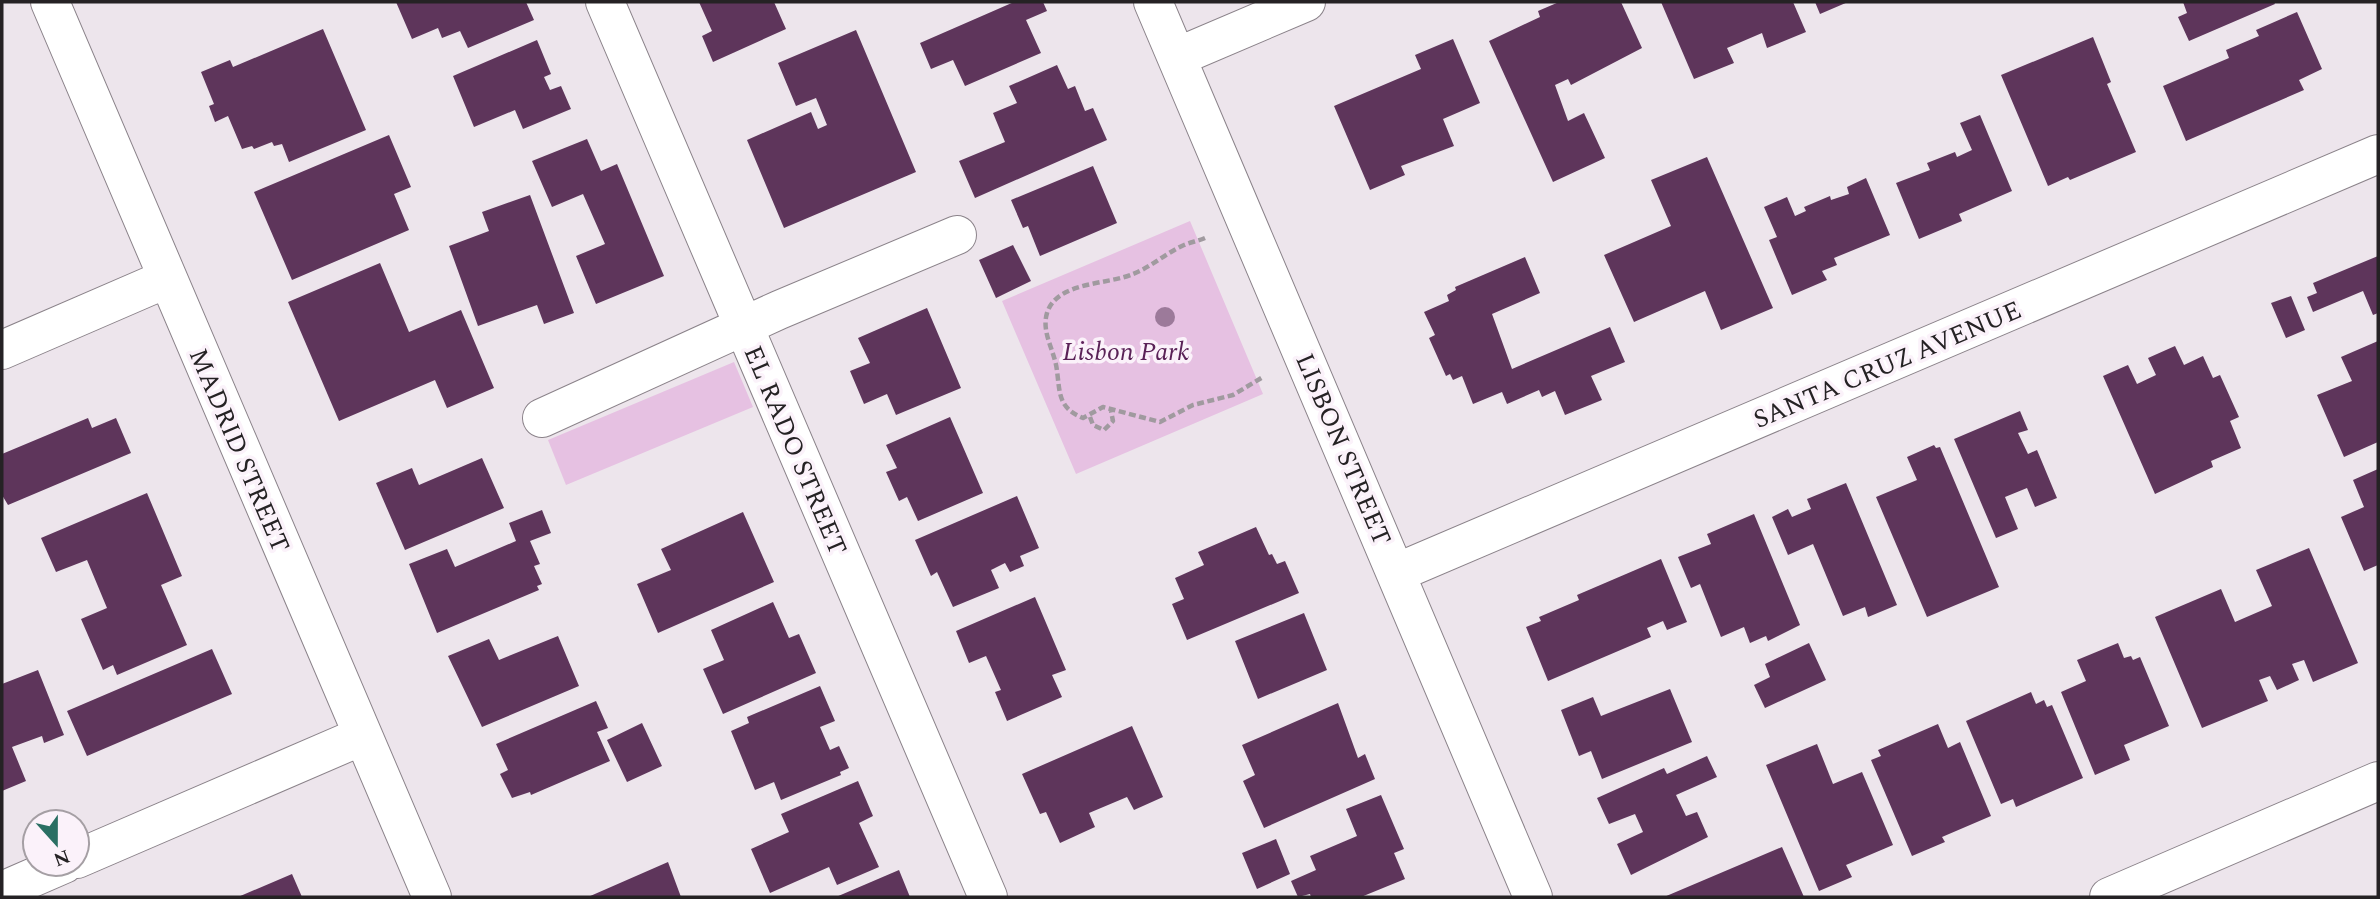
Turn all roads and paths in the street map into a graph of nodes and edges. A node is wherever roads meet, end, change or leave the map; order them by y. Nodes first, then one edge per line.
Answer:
1 (50, 2) edge
2 (605, 2) edge
3 (1153, 2) edge
4 (1306, 2) edge
5 (1177, 57) junction
6 (2378, 154) edge
7 (957, 235) dead end
8 (1205, 239) dead end
9 (166, 279) junction
10 (743, 327) junction
11 (2, 350) edge
12 (1264, 377) dead end
13 (1111, 411) junction
14 (1090, 416) junction
15 (542, 418) dead end
16 (1396, 573) junction
17 (362, 736) junction
18 (2378, 781) edge
19 (91, 853) edge
20 (32, 878) edge
21 (2, 891) edge
22 (432, 897) edge
23 (988, 897) edge
24 (1533, 897) edge
25 (2109, 897) edge

1 - 9 street, MADRID STREET
2 - 10 street, EL RADO STREET
3 - 5 street, LISBON STREET
4 - 5 street
5 - 16 street, LISBON STREET
6 - 16 street, SANTA CRUZ AVENUE
7 - 10 street
8 - 14 path
9 - 11 street
9 - 17 street, MADRID STREET
10 - 15 street
10 - 23 street, EL RADO STREET
12 - 13 path
13 - 14 path
13 - 14 path
16 - 24 street, LISBON STREET
17 - 19 street
17 - 22 street, MADRID STREET
18 - 25 street
20 - 21 street

